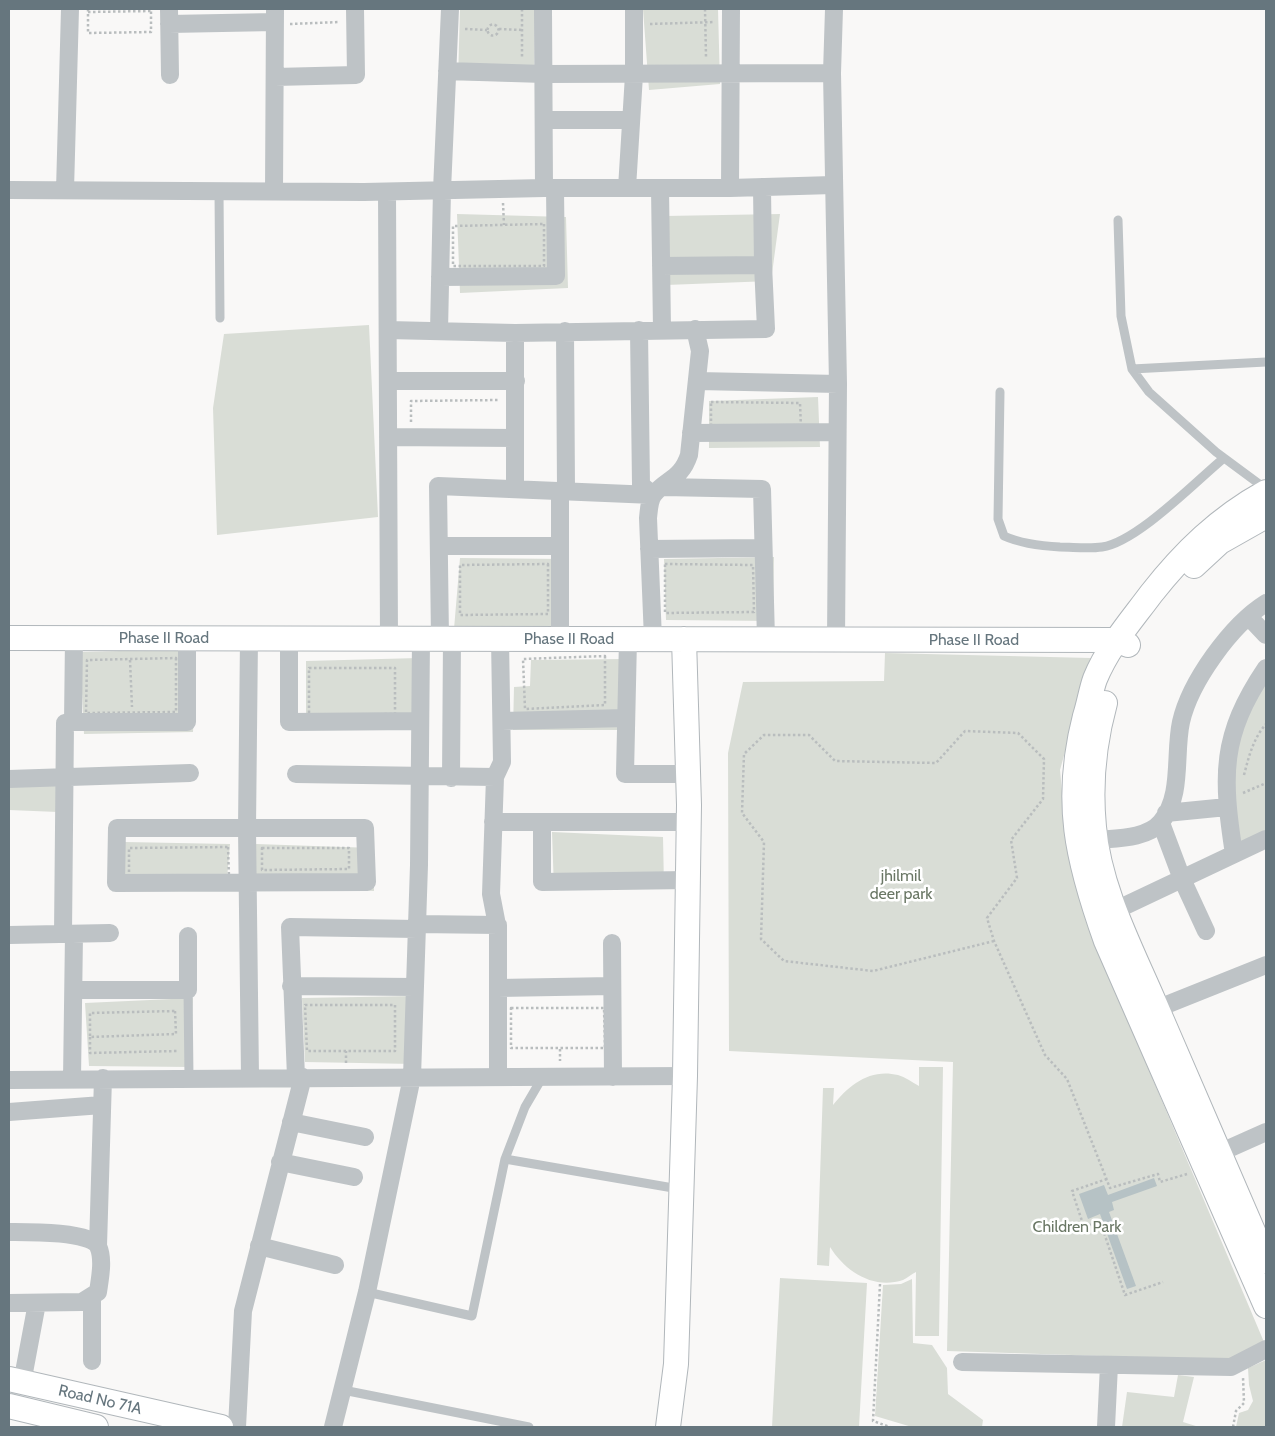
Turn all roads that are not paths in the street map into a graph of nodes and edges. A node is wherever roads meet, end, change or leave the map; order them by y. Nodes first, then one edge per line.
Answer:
1 (70, 9) edge
2 (450, 9) edge
3 (543, 9) edge
4 (634, 9) edge
5 (731, 9) edge
6 (834, 9) edge
7 (350, 15) edge
8 (169, 16) edge
9 (280, 16) edge
10 (447, 71) junction
11 (732, 72) junction
12 (832, 73) junction
13 (544, 74) junction
14 (170, 75) dead end
15 (634, 75) junction
16 (275, 77) junction
17 (544, 120) junction
18 (631, 120) junction
19 (833, 185) junction
20 (762, 187) junction
21 (550, 188) junction
22 (626, 188) junction
23 (660, 188) junction
24 (730, 188) junction
25 (9, 190) edge
26 (66, 190) junction
27 (442, 190) junction
28 (220, 191) junction
29 (274, 192) junction
30 (387, 192) junction
31 (1118, 220) dead end
32 (763, 265) junction
33 (661, 266) junction
34 (440, 277) junction
35 (220, 318) dead end
36 (695, 329) junction
37 (388, 330) junction
38 (639, 330) junction
39 (662, 330) junction
40 (439, 331) junction
41 (565, 331) junction
42 (515, 333) junction
43 (1266, 362) edge
44 (1132, 369) junction
45 (388, 381) junction
46 (516, 381) junction
47 (698, 381) junction
48 (838, 384) junction
49 (1000, 392) dead end
50 (838, 432) junction
51 (691, 433) junction
52 (388, 437) junction
53 (515, 438) junction
54 (1224, 458) junction
55 (515, 490) junction
56 (1266, 490) edge
57 (659, 491) junction
58 (560, 492) junction
59 (1266, 516) edge
60 (439, 546) junction
61 (559, 546) junction
62 (763, 548) junction
63 (649, 549) junction
64 (1266, 603) edge
65 (1249, 617) junction
66 (1266, 635) edge
67 (9, 638) edge
68 (74, 638) junction
69 (187, 638) junction
70 (249, 638) junction
71 (289, 638) junction
72 (389, 639) junction
73 (438, 639) junction
74 (500, 639) junction
75 (560, 639) junction
76 (628, 639) junction
77 (653, 639) junction
78 (684, 639) junction
79 (766, 639) junction
80 (836, 640) junction
81 (1122, 643) junction
82 (1266, 668) edge
83 (626, 718) junction
84 (420, 721) junction
85 (502, 721) junction
86 (73, 722) junction
87 (190, 773) dead end
88 (296, 774) dead end
89 (688, 774) junction
90 (64, 776) junction
91 (419, 777) junction
92 (495, 777) junction
93 (9, 778) edge
94 (451, 778) junction
95 (1227, 807) junction
96 (1164, 818) junction
97 (493, 822) junction
98 (689, 822) junction
99 (542, 823) junction
100 (247, 828) junction
101 (1266, 839) edge
102 (1096, 840) junction
103 (1234, 854) junction
104 (1182, 879) junction
105 (688, 880) junction
106 (248, 882) junction
107 (1116, 910) junction
108 (497, 925) junction
109 (417, 927) junction
110 (1206, 932) dead end
111 (110, 933) dead end
112 (69, 934) junction
113 (9, 935) edge
114 (188, 936) dead end
115 (612, 943) dead end
116 (1266, 965) edge
117 (292, 986) junction
118 (415, 986) junction
119 (612, 986) junction
120 (498, 988) junction
121 (74, 990) junction
122 (188, 990) junction
123 (1148, 1013) junction
124 (498, 1076) junction
125 (685, 1076) junction
126 (299, 1077) junction
127 (412, 1077) junction
128 (613, 1077) junction
129 (103, 1078) junction
130 (190, 1078) junction
131 (250, 1078) junction
132 (542, 1078) junction
133 (72, 1079) junction
134 (9, 1080) edge
135 (102, 1105) junction
136 (9, 1112) edge
137 (291, 1122) junction
138 (1266, 1132) edge
139 (365, 1137) dead end
140 (1211, 1157) junction
141 (504, 1159) junction
142 (280, 1162) junction
143 (354, 1177) dead end
144 (682, 1189) junction
145 (9, 1232) edge
146 (98, 1246) junction
147 (259, 1246) junction
148 (1266, 1261) edge
149 (335, 1265) dead end
150 (367, 1292) junction
151 (92, 1297) junction
152 (9, 1302) edge
153 (37, 1303) junction
154 (1266, 1306) edge
155 (1266, 1349) edge
156 (92, 1361) dead end
157 (962, 1362) dead end
158 (1110, 1365) junction
159 (16, 1381) edge
160 (343, 1390) junction
161 (9, 1406) edge
162 (96, 1427) edge
163 (221, 1427) edge
164 (237, 1427) edge
165 (333, 1427) edge
166 (529, 1427) edge
167 (668, 1427) edge
168 (1106, 1427) edge

1 - 26 street
2 - 10 street
3 - 13 street
4 - 15 street
5 - 11 street
6 - 12 street
7 - 16 street
8 - 9 street
8 - 14 street
9 - 16 street
10 - 13 street
10 - 27 street
11 - 12 street
11 - 15 street
11 - 24 street
12 - 19 street
13 - 15 street
13 - 17 street
15 - 18 street
16 - 29 street
17 - 18 street
17 - 21 street
18 - 22 street
19 - 20 street
19 - 48 street
20 - 24 street
20 - 32 street
21 - 22 street
21 - 27 street
21 - 34 street
22 - 23 street
23 - 24 street
23 - 33 street
25 - 26 street
26 - 28 street
27 - 30 street
27 - 34 street
28 - 29 street
28 - 35 lane
29 - 30 street
30 - 37 street
31 - 44 lane
32 - 33 street
32 - 36 street
33 - 39 street
34 - 40 street
36 - 39 street
36 - 47 street
37 - 40 street
37 - 45 street
38 - 39 street
38 - 41 street
38 - 57 street
40 - 42 street
41 - 42 street
41 - 58 street
42 - 46 street
43 - 44 lane
44 - 54 lane
45 - 46 street
45 - 52 street
46 - 53 street
47 - 48 street
47 - 51 street
48 - 50 street
49 - 54 lane
50 - 51 street
50 - 80 street
51 - 57 street
52 - 53 street
52 - 72 street
53 - 55 street
54 - 56 lane
55 - 58 street
55 - 60 street
56 - 81 street
57 - 58 street
57 - 62 street
57 - 63 street
58 - 61 street
59 - 81 street
60 - 61 street
60 - 73 street
61 - 75 street
62 - 63 street
62 - 79 street
63 - 77 street
64 - 65 street
65 - 66 street
65 - 96 street
67 - 68 street, Phase II Road
68 - 69 street, Phase II Road
68 - 86 street
69 - 70 street, Phase II Road
69 - 86 street
70 - 71 street, Phase II Road
70 - 100 street
71 - 72 street, Phase II Road
71 - 84 street
72 - 73 street, Phase II Road
73 - 74 street, Phase II Road
73 - 84 street
73 - 94 street
74 - 75 street, Phase II Road
74 - 85 street
75 - 76 street, Phase II Road
76 - 77 street, Phase II Road
76 - 83 street
77 - 78 street, Phase II Road
78 - 79 street, Phase II Road
78 - 89 street
79 - 80 street, Phase II Road
80 - 81 street, Phase II Road
81 - 102 street
81 - 123 street
82 - 95 street
83 - 85 street
83 - 89 street
84 - 91 street
85 - 92 street
86 - 90 street
87 - 90 street
88 - 91 street
89 - 98 street
90 - 93 street
90 - 112 street
91 - 94 street
91 - 109 street
92 - 94 street
92 - 97 street
95 - 96 street
95 - 103 street
96 - 102 street
96 - 104 street
97 - 99 street
97 - 108 street
98 - 99 street
98 - 105 street
99 - 105 street
100 - 106 street
100 - 106 street
100 - 106 street
101 - 103 street
102 - 107 street
103 - 104 street
104 - 107 street
104 - 110 street
105 - 125 street
106 - 131 street
107 - 123 street
108 - 109 street
108 - 120 street
109 - 117 street
109 - 118 street
111 - 112 street
112 - 113 street
112 - 121 street
114 - 122 street
115 - 119 street
116 - 123 street
117 - 118 street
117 - 126 street
118 - 127 street
119 - 120 street
119 - 128 street
120 - 124 street
121 - 122 street
121 - 133 street
122 - 130 lane
123 - 140 street
124 - 127 street
124 - 132 street
125 - 128 street
125 - 144 street
126 - 127 street
126 - 131 street
126 - 137 street
127 - 150 street
128 - 132 street
129 - 130 street
129 - 133 street
129 - 135 street
130 - 131 street
132 - 141 lane
133 - 134 street
135 - 136 street
135 - 146 street
137 - 139 street
137 - 142 street
138 - 140 street
140 - 148 street
140 - 154 street
141 - 144 lane
141 - 150 lane
142 - 143 street
142 - 147 street
144 - 167 street
145 - 146 street
146 - 151 street
147 - 149 street
147 - 164 street
150 - 160 street
151 - 153 street
151 - 156 street
152 - 153 street
153 - 159 street
155 - 158 street
157 - 158 street
158 - 168 street
159 - 163 street, Road No 71A
160 - 165 street
160 - 166 lane
161 - 162 street, Road No 71A

